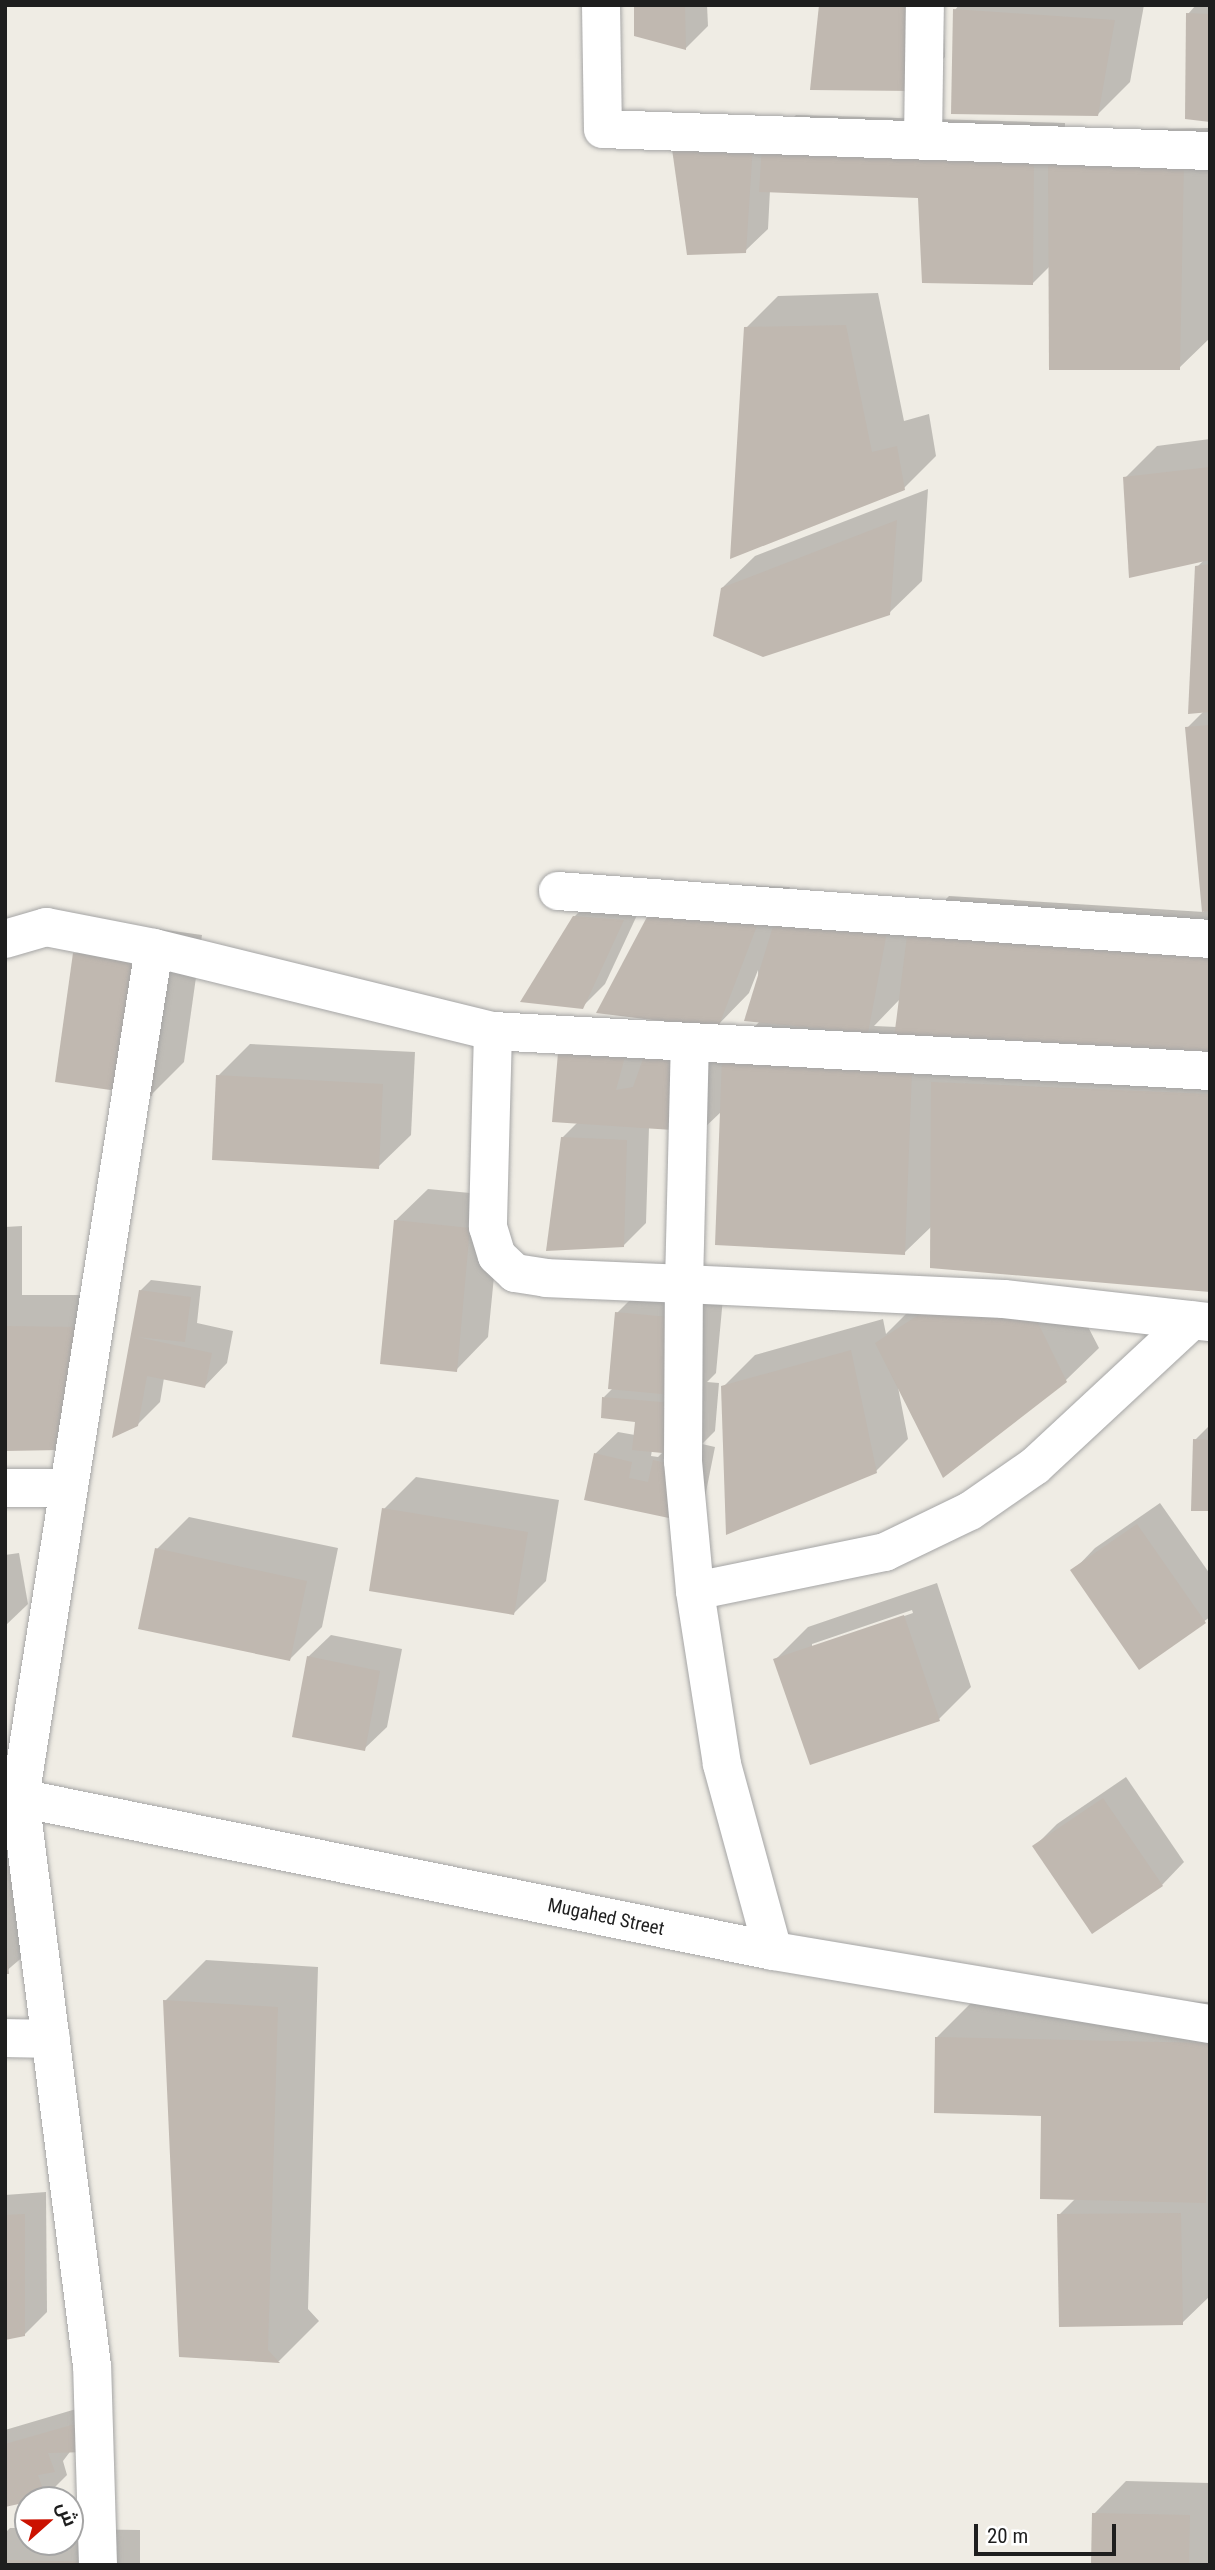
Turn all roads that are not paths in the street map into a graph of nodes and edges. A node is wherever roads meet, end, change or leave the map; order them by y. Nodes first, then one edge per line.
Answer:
1 (601, 5) edge
2 (925, 5) edge
3 (923, 140) junction
4 (1210, 150) edge
5 (558, 891) dead end
6 (5, 939) edge
7 (1210, 939) edge
8 (154, 948) junction
9 (493, 1031) junction
10 (690, 1042) junction
11 (1210, 1071) edge
12 (684, 1283) junction
13 (1201, 1321) edge
14 (5, 1488) edge
15 (66, 1488) junction
16 (695, 1591) junction
17 (13, 1796) edge
18 (773, 1951) junction
19 (1210, 2024) edge
20 (5, 2038) edge
21 (51, 2039) junction
22 (98, 2565) edge

1 - 3 street
2 - 3 street
3 - 4 street
5 - 7 street
6 - 8 street
8 - 9 street
8 - 15 street
9 - 10 street
9 - 12 street
10 - 11 street
10 - 12 street
12 - 13 street
12 - 16 street
13 - 16 street
14 - 15 street
15 - 17 street
16 - 18 street
17 - 18 street, Mugahed Street
17 - 21 street
18 - 19 street, Mugahed Street
20 - 21 street
21 - 22 street

